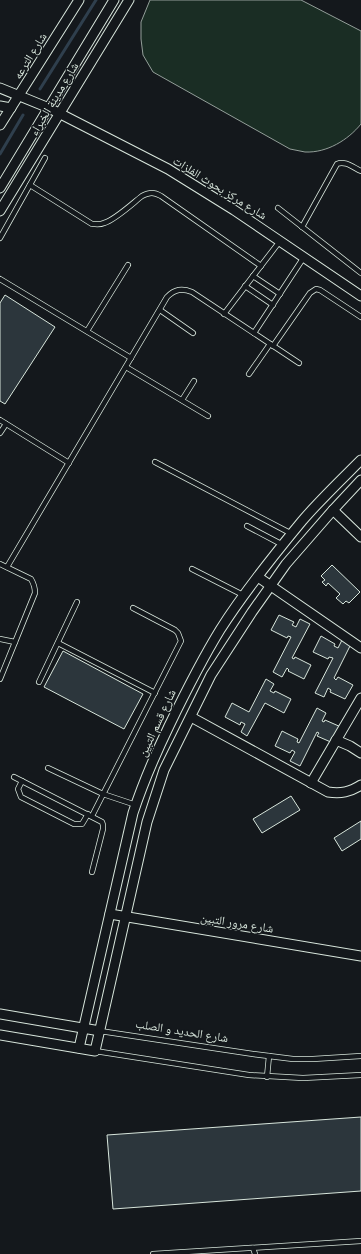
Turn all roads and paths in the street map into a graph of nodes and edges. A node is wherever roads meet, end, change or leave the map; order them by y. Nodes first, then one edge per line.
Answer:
1 (79, 0) edge
2 (114, 0) edge
3 (129, 0) edge
4 (0, 88) edge
5 (19, 95) junction
6 (0, 106) edge
7 (11, 108) junction
8 (49, 108) junction
9 (59, 113) junction
10 (0, 125) edge
11 (45, 158) dead end
12 (361, 172) edge
13 (30, 185) junction
14 (0, 188) edge
15 (278, 208) dead end
16 (0, 211) edge
17 (302, 227) junction
18 (0, 238) edge
19 (280, 241) junction
20 (304, 257) junction
21 (128, 265) dead end
22 (261, 266) junction
23 (361, 273) edge
24 (253, 276) junction
25 (0, 279) edge
26 (245, 286) junction
27 (280, 294) junction
28 (361, 296) edge
29 (273, 305) junction
30 (160, 310) junction
31 (224, 314) junction
32 (361, 317) edge
33 (87, 331) junction
34 (193, 333) dead end
35 (254, 333) junction
36 (271, 345) junction
37 (131, 358) junction
38 (299, 363) dead end
39 (126, 366) junction
40 (249, 374) dead end
41 (194, 381) dead end
42 (182, 400) junction
43 (208, 416) dead end
44 (0, 420) edge
45 (6, 424) junction
46 (0, 433) edge
47 (361, 460) edge
48 (155, 462) dead end
49 (69, 463) junction
50 (361, 480) edge
51 (333, 510) junction
52 (247, 526) dead end
53 (292, 534) junction
54 (361, 537) edge
55 (283, 545) junction
56 (0, 564) edge
57 (7, 567) junction
58 (192, 568) dead end
59 (258, 577) junction
60 (270, 585) junction
61 (244, 596) junction
62 (77, 602) dead end
63 (133, 608) dead end
64 (0, 639) edge
65 (15, 642) junction
66 (58, 643) junction
67 (361, 648) edge
68 (0, 679) edge
69 (39, 682) dead end
70 (155, 693) junction
71 (361, 698) edge
72 (191, 717) junction
73 (336, 740) junction
74 (361, 753) edge
75 (48, 768) dead end
76 (14, 777) dead end
77 (22, 781) junction
78 (311, 783) junction
79 (361, 785) edge
80 (103, 794) junction
81 (136, 805) junction
82 (90, 815) junction
83 (92, 872) dead end
84 (110, 914) junction
85 (125, 917) junction
86 (361, 956) edge
87 (0, 1014) edge
88 (84, 1028) junction
89 (100, 1031) junction
90 (0, 1035) edge
91 (79, 1048) junction
92 (95, 1051) junction
93 (269, 1056) junction
94 (361, 1056) edge
95 (361, 1075) edge
96 (267, 1077) junction
97 (361, 1241) edge
98 (253, 1248) junction
99 (153, 1254) edge
100 (254, 1254) edge

1 - 5 street, شارع الترعه
2 - 8 street, شارع مدينة الخبراء
3 - 9 street, شارع مدينة الخبراء
4 - 5 street, شارع مركز بحوث الفلزات
5 - 7 street, شارع الترعه
5 - 8 street, شارع مركز بحوث الفلزات
6 - 7 street
7 - 10 street, شارع الترعه
8 - 9 street, شارع مركز بحوث الفلزات
8 - 14 street, شارع مدينة الخبراء
9 - 16 street, شارع مدينة الخبراء
9 - 19 street, شارع مركز بحوث الفلزات
11 - 13 lane
12 - 17 lane
13 - 18 lane
13 - 22 lane
15 - 17 lane
17 - 23 lane
19 - 20 street, شارع مركز بحوث الفلزات
19 - 22 lane
20 - 27 lane
20 - 28 street, شارع مركز بحوث الفلزات
21 - 33 lane
22 - 24 lane
24 - 26 lane
24 - 27 lane
25 - 33 lane
26 - 29 lane
26 - 31 lane
27 - 29 lane
29 - 35 lane
30 - 31 lane
30 - 34 lane
30 - 37 lane
31 - 35 lane
32 - 36 lane
33 - 37 lane
35 - 36 lane
36 - 38 lane
36 - 40 lane
37 - 39 lane
39 - 42 lane
39 - 49 lane
41 - 42 lane
42 - 43 lane
44 - 45 lane
45 - 46 lane
45 - 49 lane
47 - 53 street, شارع قسم التبين
48 - 53 lane
49 - 57 lane
50 - 51 street
51 - 54 street
51 - 60 street
52 - 55 lane
53 - 55 street, شارع قسم التبين
55 - 59 street, شارع قسم التبين
56 - 57 lane
57 - 65 lane
58 - 61 lane
59 - 60 street
59 - 61 street, شارع قسم التبين
60 - 67 street
60 - 72 street
61 - 81 street, شارع قسم التبين
62 - 66 lane
63 - 70 lane
64 - 65 lane
65 - 68 lane
66 - 69 lane
66 - 70 lane
70 - 80 lane
71 - 73 street
72 - 78 street
72 - 85 street
73 - 74 street
73 - 78 street
75 - 80 lane
76 - 77 lane
77 - 82 lane
77 - 82 lane
78 - 79 street
80 - 81 lane
80 - 82 lane
81 - 84 street, شارع قسم التبين
82 - 83 lane
84 - 85 street, شارع مرور التبين
84 - 88 street, شارع قسم التبين
85 - 86 street, شارع مرور التبين
85 - 89 street
87 - 88 street, شارع الحديد و الصلب
88 - 89 street, شارع الحديد و الصلب
88 - 91 street, شارع قسم التبين
89 - 92 street
89 - 93 lane, شارع الحديد و الصلب
90 - 91 street
91 - 92 street
92 - 96 lane
93 - 94 lane, شارع الحديد و الصلب
93 - 96 lane
95 - 96 lane
97 - 98 lane
98 - 99 lane
98 - 100 lane

